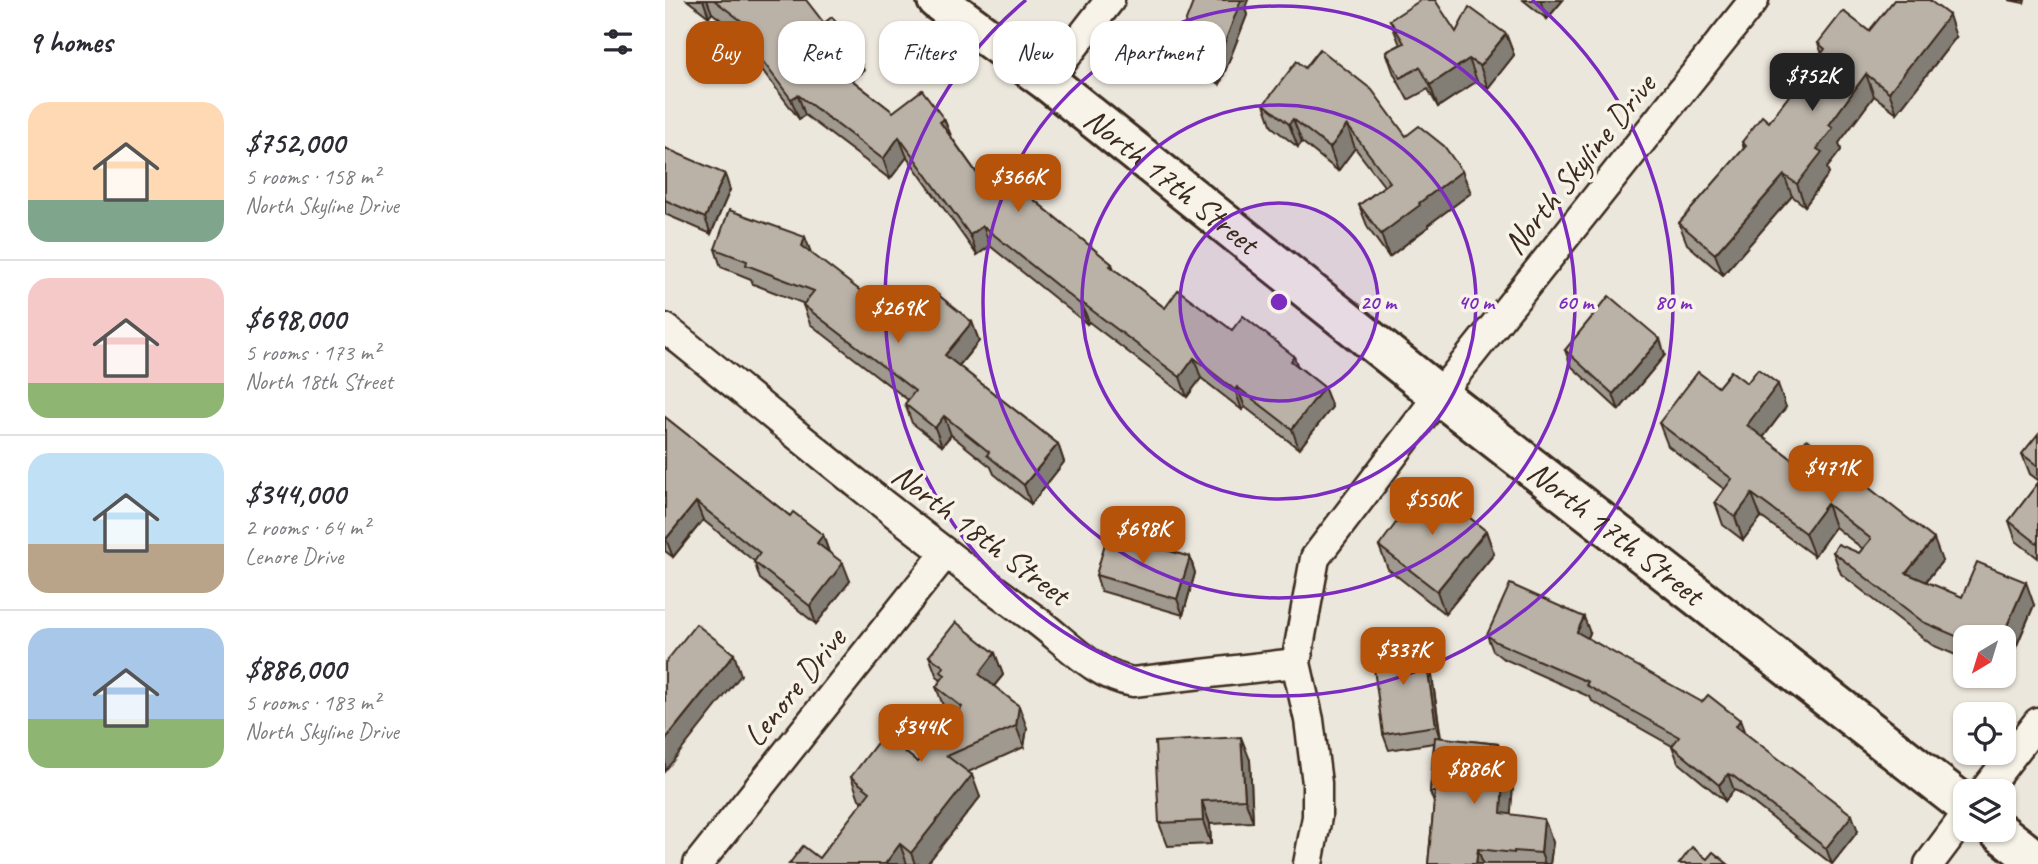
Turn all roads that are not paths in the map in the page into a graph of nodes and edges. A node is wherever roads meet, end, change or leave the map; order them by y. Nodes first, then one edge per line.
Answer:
1 (937, 0) edge
2 (1110, 0) edge
3 (1754, 0) edge
4 (993, 41) edge
5 (1076, 44) edge
6 (1051, 84) edge
7 (665, 328) edge
8 (1439, 395) junction
9 (945, 554) junction
10 (1296, 663) junction
11 (2038, 722) edge
12 (1993, 779) edge
13 (1953, 796) edge
14 (1953, 832) edge
15 (2012, 842) edge
16 (2038, 862) edge
17 (698, 864) edge
18 (1308, 864) edge
19 (1929, 864) edge

1 - 4 street, North 17th Street
2 - 5 street
3 - 8 street, North Skyline Drive
6 - 8 street, North 17th Street
7 - 9 street, North 18th Street
8 - 10 street, North Skyline Drive
8 - 13 street, North 17th Street
9 - 10 street, North 18th Street
9 - 17 street, Lenore Drive
10 - 18 street, North Skyline Drive
11 - 12 street
14 - 19 street
15 - 16 street

